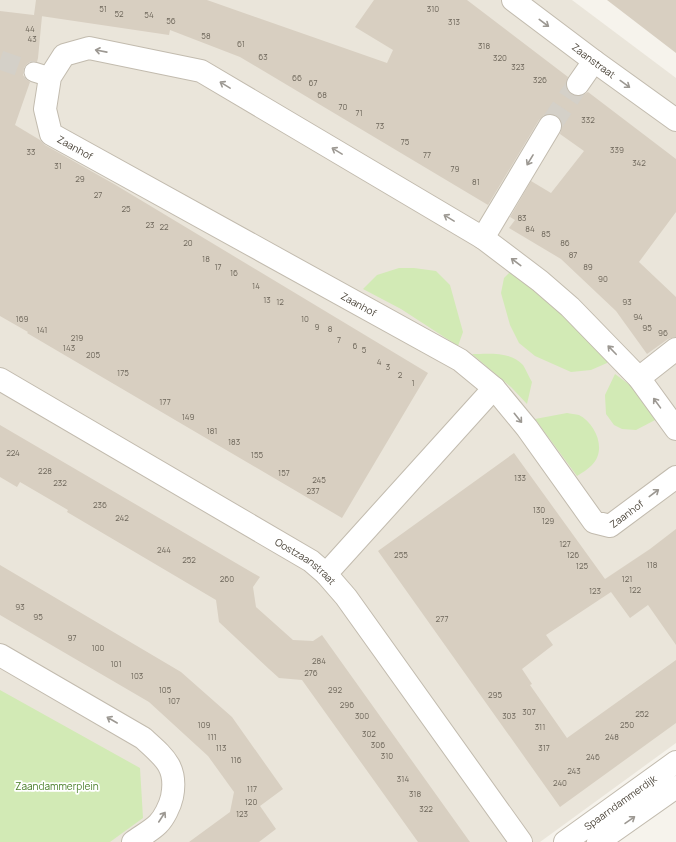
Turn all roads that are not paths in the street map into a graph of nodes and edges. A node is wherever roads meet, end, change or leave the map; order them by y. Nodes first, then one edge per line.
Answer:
1 (513, 0) edge
2 (594, 61) junction
3 (578, 84) tunnel mouth
4 (676, 120) edge
5 (550, 126) tunnel mouth
6 (483, 238) junction
7 (676, 349) edge
8 (639, 378) junction
9 (0, 379) edge
10 (494, 388) junction
11 (676, 429) edge
12 (676, 477) edge
13 (326, 574) junction
14 (0, 655) edge
15 (676, 762) edge
16 (676, 788) edge
17 (133, 842) edge
18 (522, 842) edge
19 (565, 842) edge
20 (598, 842) edge

1 -> 2 street, Zaanstraat
2 - 3 street
2 -> 4 street, Zaanstraat
5 -> 6 street
8 -> 6 street, Zaanhof
6 -> 10 street, Zaanhof
7 - 8 street
11 -> 8 street, Zaanhof
9 - 13 street, Oostzaanstraat
10 -> 12 street, Zaanhof
10 - 13 street
13 - 18 street, Oostzaanstraat
17 -> 14 street
15 - 19 street, Spaarndammerdijk
20 -> 16 street, Spaarndammerdijk

